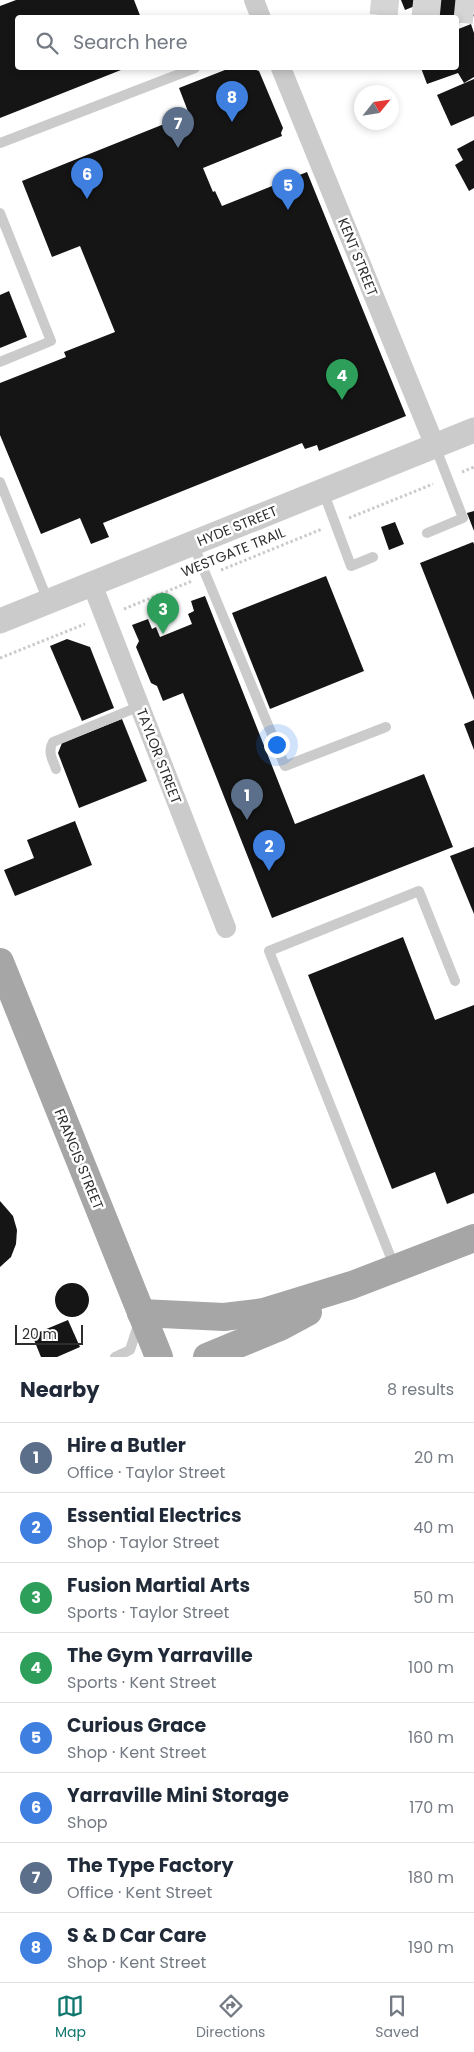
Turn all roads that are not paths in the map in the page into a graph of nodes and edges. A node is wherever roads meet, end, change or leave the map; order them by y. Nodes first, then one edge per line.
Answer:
1 (254, 0) edge
2 (260, 15) edge
3 (169, 70) edge
4 (190, 70) edge
5 (282, 70) edge
6 (160, 82) junction
7 (0, 143) edge
8 (0, 212) edge
9 (0, 362) edge
10 (474, 430) edge
11 (435, 446) junction
12 (0, 482) edge
13 (323, 491) junction
14 (427, 533) dead end
15 (192, 544) junction
16 (373, 557) dead end
17 (92, 584) junction
18 (48, 601) junction
19 (0, 621) edge
20 (140, 706) junction
21 (386, 727) dead end
22 (56, 769) dead end
23 (226, 928) dead end
24 (0, 962) edge
25 (455, 981) dead end
26 (474, 1238) edge
27 (396, 1269) junction
28 (352, 1285) junction
29 (141, 1313) junction
30 (115, 1357) edge
31 (159, 1357) edge
32 (206, 1357) edge

1 - 2 street
3 - 6 lane
4 - 6 lane
5 - 11 street, KENT STREET
6 - 7 lane
8 - 9 lane
10 - 11 street, HYDE STREET
11 - 13 street, HYDE STREET
11 - 14 lane
12 - 18 lane
13 - 15 street, HYDE STREET
13 - 16 lane
15 - 17 street, HYDE STREET
15 - 21 lane
17 - 18 street, HYDE STREET
17 - 20 street, TAYLOR STREET
18 - 19 street, HYDE STREET
20 - 22 lane
20 - 23 street, TAYLOR STREET
24 - 29 main road, FRANCIS STREET
25 - 27 lane
26 - 27 main road
27 - 28 main road
28 - 29 main road
28 - 32 main road
29 - 30 lane
29 - 31 main road, FRANCIS STREET

